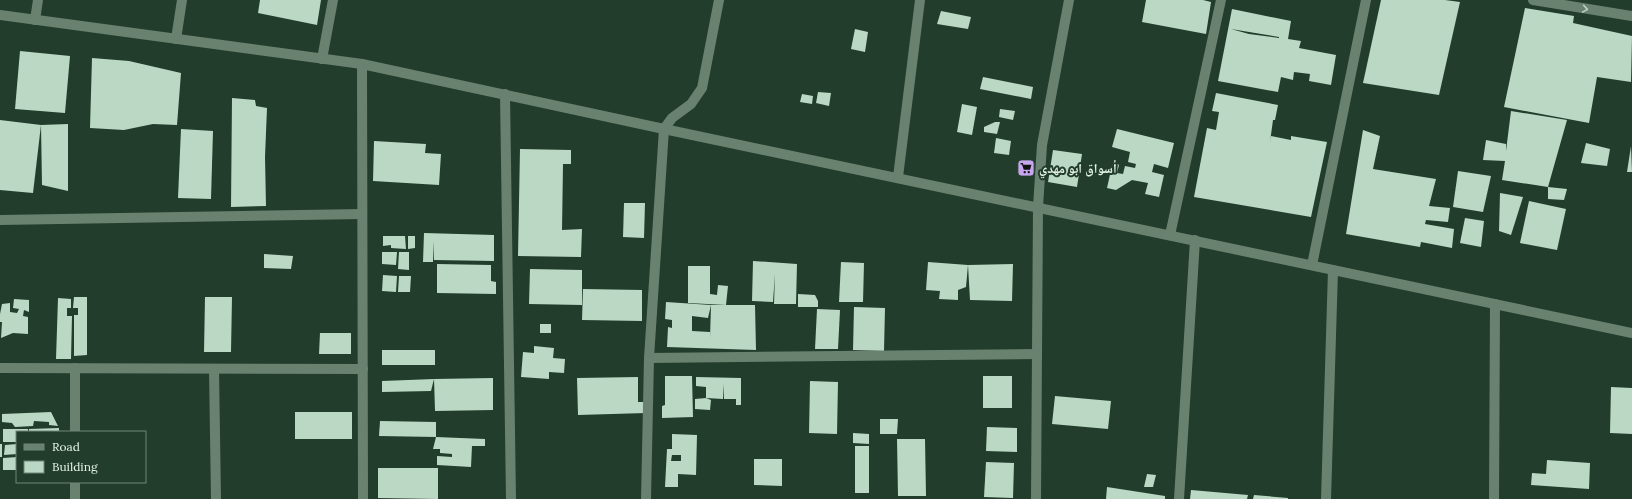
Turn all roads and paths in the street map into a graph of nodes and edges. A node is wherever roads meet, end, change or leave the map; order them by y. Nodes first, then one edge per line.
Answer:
1 (38, 0) edge
2 (182, 0) edge
3 (333, 0) edge
4 (719, 0) edge
5 (920, 0) edge
6 (1069, 0) edge
7 (1221, 0) edge
8 (1366, 0) edge
9 (1533, 0) edge
10 (0, 15) edge
11 (1632, 16) edge
12 (35, 20) junction
13 (176, 39) junction
14 (322, 58) junction
15 (362, 64) junction
16 (505, 94) junction
17 (664, 129) junction
18 (898, 177) junction
19 (1038, 207) junction
20 (362, 214) junction
21 (0, 220) edge
22 (1170, 235) junction
23 (1195, 240) junction
24 (1312, 265) junction
25 (1334, 270) junction
26 (1495, 304) junction
27 (1632, 333) edge
28 (1037, 354) junction
29 (649, 358) junction
30 (0, 368) edge
31 (75, 368) junction
32 (214, 369) junction
33 (363, 369) junction
34 (75, 431) edge
35 (75, 483) edge
36 (76, 499) edge
37 (216, 499) edge
38 (363, 499) edge
39 (512, 499) edge
40 (646, 499) edge
41 (1036, 499) edge
42 (1179, 499) edge
43 (1326, 499) edge
44 (1494, 499) edge

1 - 12 street
2 - 13 street
3 - 14 street
4 - 17 street
5 - 18 street
6 - 19 street
7 - 22 street
8 - 24 street
9 -> 11 street
10 - 12 street
12 - 13 street
13 - 14 street
14 - 15 street
15 - 16 street
15 - 20 street
16 - 17 street
16 - 39 street
17 - 18 street
17 - 29 street
18 - 19 street
19 - 22 street
19 - 28 street
20 - 21 street
20 - 33 street
22 - 23 street
23 - 24 street
23 - 42 street
24 - 25 street
25 - 26 street
25 - 43 street
26 - 27 street
26 - 44 street
28 - 29 street
28 - 41 street
29 - 40 street
30 - 31 street
31 - 32 street
31 - 34 street
32 - 33 street
32 - 37 street
33 - 38 street
35 - 36 street

